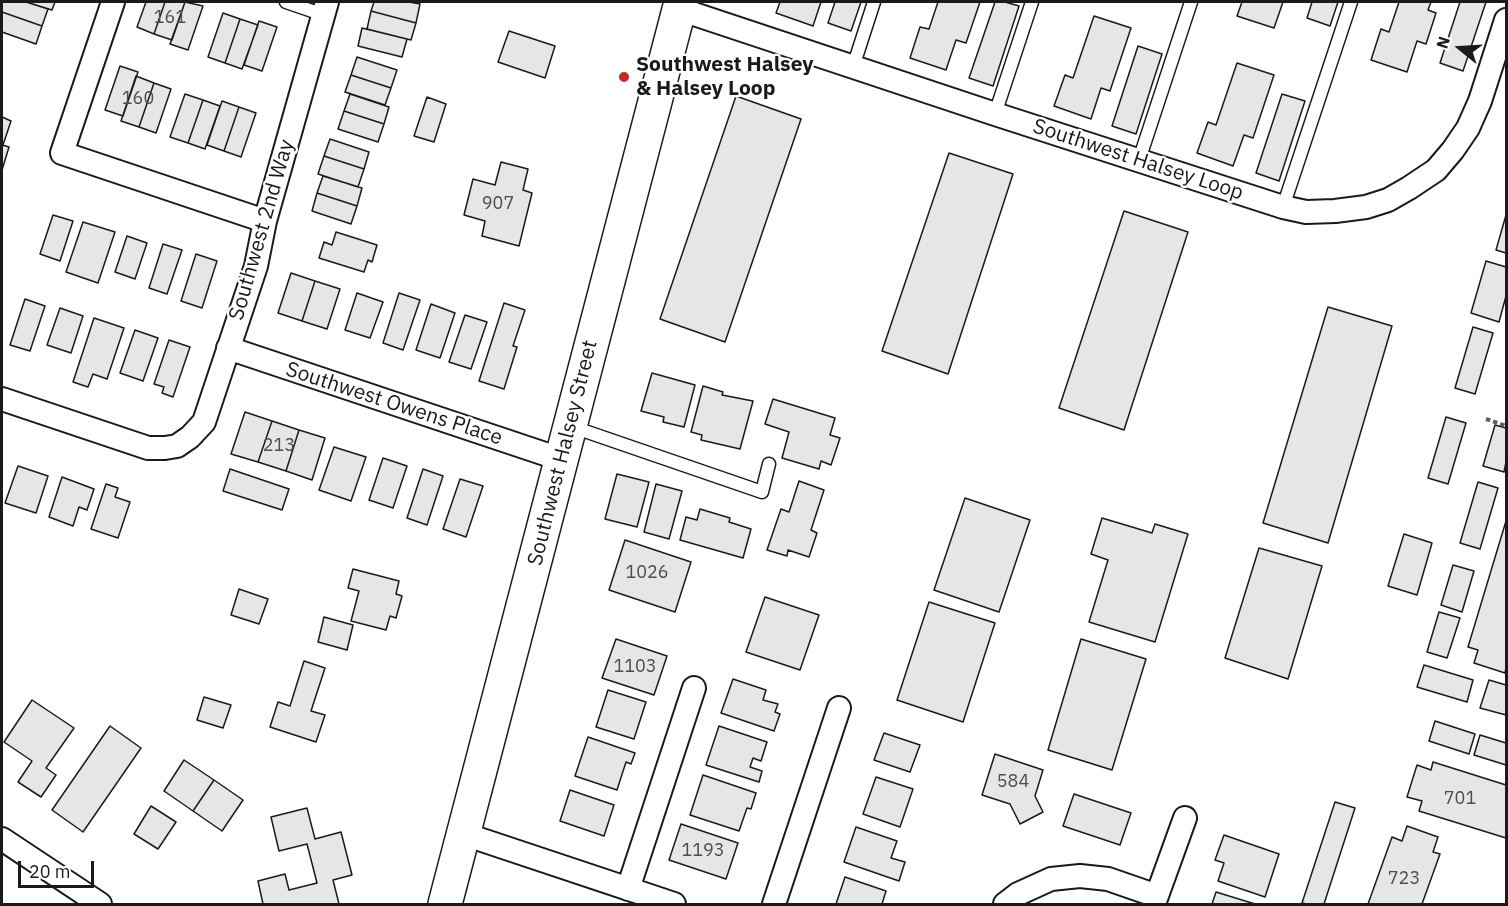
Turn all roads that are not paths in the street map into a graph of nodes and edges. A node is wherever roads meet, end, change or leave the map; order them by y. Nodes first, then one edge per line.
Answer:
1 (113, 2) edge
2 (286, 2) edge
3 (874, 2) edge
4 (1032, 2) edge
5 (1191, 2) edge
6 (1352, 2) edge
7 (680, 5) edge
8 (326, 8) edge
9 (1506, 20) edge
10 (853, 67) junction
11 (995, 114) junction
12 (1139, 160) junction
13 (1283, 207) junction
14 (265, 221) junction
15 (228, 348) junction
16 (2, 399) edge
17 (569, 426) junction
18 (560, 459) junction
19 (770, 464) dead end
20 (694, 688) dead end
21 (839, 708) dead end
22 (1185, 818) dead end
23 (464, 834) junction
24 (2, 839) edge
25 (628, 889) junction
26 (1155, 900) edge
27 (100, 904) edge
28 (445, 904) edge
29 (674, 904) edge
30 (774, 904) edge
31 (1005, 904) edge

1 - 14 street
2 - 8 lane
3 - 10 lane
4 - 11 lane
5 - 12 lane
6 - 13 lane
7 - 10 street, Southwest Halsey Loop
7 - 17 street, Southwest Halsey Street
8 - 14 street, Southwest 2nd Way
9 - 13 street, Southwest Halsey Loop
10 - 11 street, Southwest Halsey Loop
11 - 12 street, Southwest Halsey Loop
12 - 13 street, Southwest Halsey Loop
14 - 15 street, Southwest 2nd Way
15 - 16 street, Southwest 2nd Way
15 - 18 street, Southwest Owens Place
17 - 18 street, Southwest Halsey Street
17 - 19 lane
18 - 23 street, Southwest Halsey Street
20 - 25 street
21 - 30 street
22 - 26 street
23 - 25 street
23 - 28 street, Southwest Halsey Street
24 - 27 street
25 - 29 street
26 - 31 street

